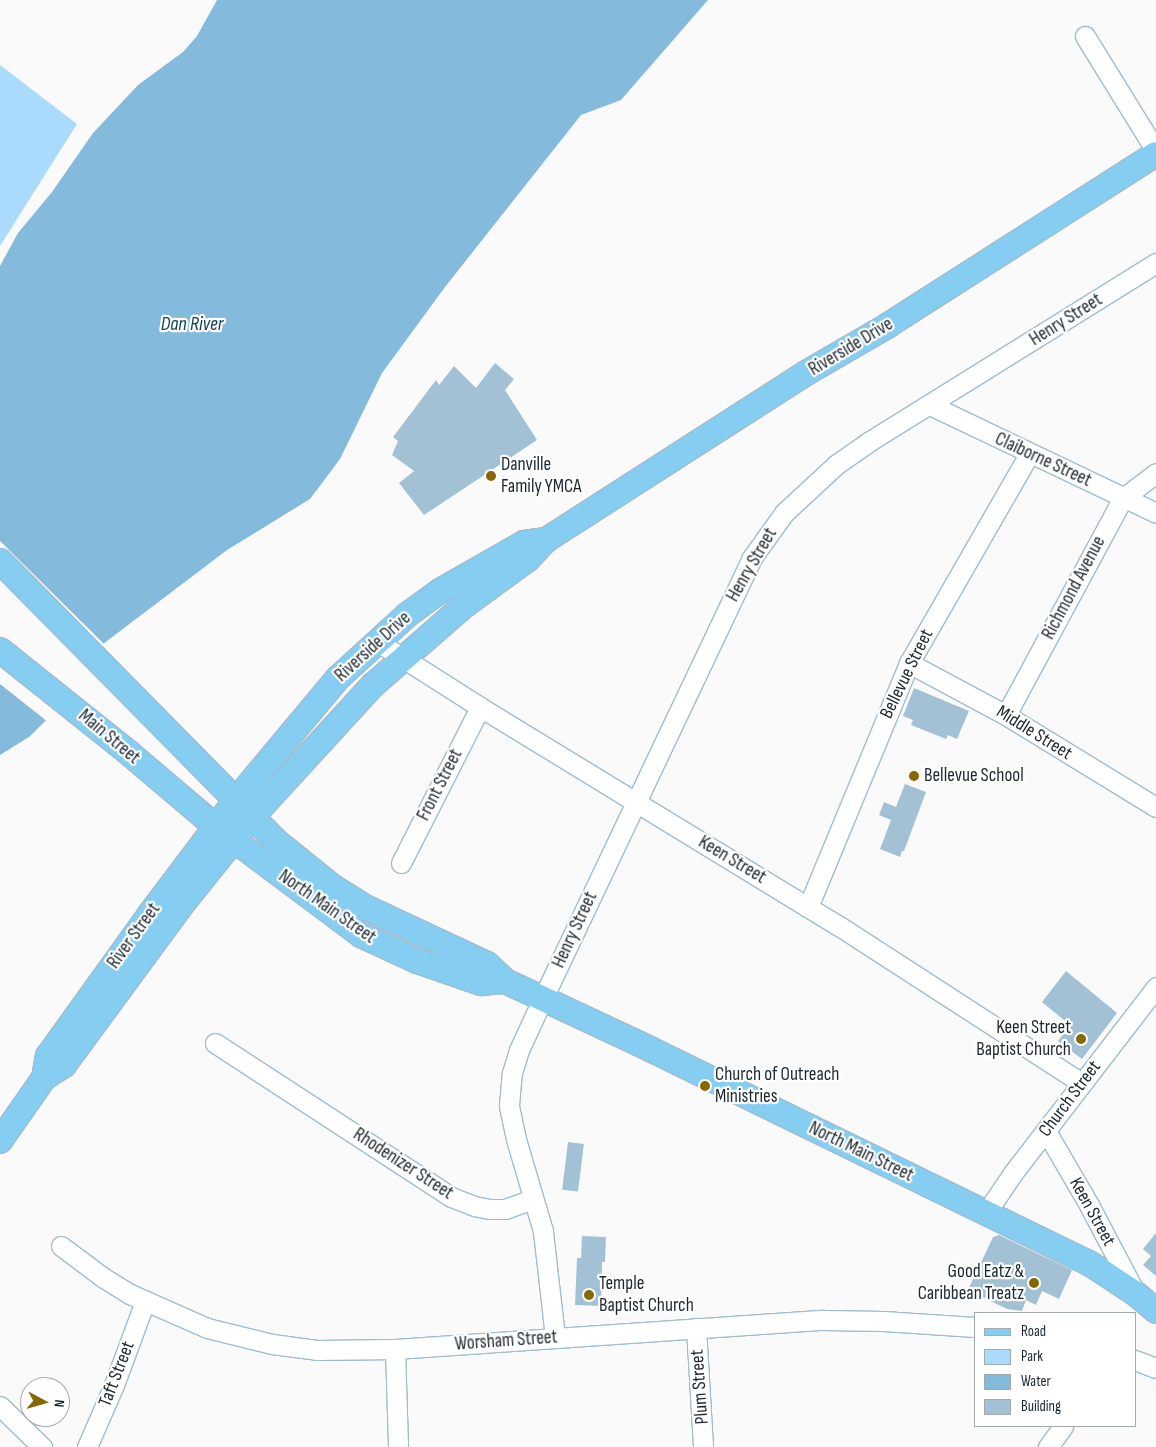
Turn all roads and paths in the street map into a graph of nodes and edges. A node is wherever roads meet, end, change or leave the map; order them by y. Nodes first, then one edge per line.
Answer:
1 (1086, 36) dead end
2 (1156, 153) edge
3 (1156, 263) edge
4 (930, 405) junction
5 (1029, 454) junction
6 (1156, 473) edge
7 (1123, 498) junction
8 (1156, 513) edge
9 (546, 540) junction
10 (0, 561) edge
11 (378, 642) junction
12 (0, 650) edge
13 (404, 658) junction
14 (909, 662) junction
15 (480, 707) junction
16 (1006, 715) junction
17 (236, 800) junction
18 (635, 801) junction
19 (1156, 807) edge
20 (252, 817) junction
21 (224, 833) junction
22 (401, 863) dead end
23 (808, 907) junction
24 (505, 981) junction
25 (1156, 986) edge
26 (543, 998) junction
27 (214, 1042) dead end
28 (1082, 1083) junction
29 (1046, 1132) junction
30 (0, 1141) edge
31 (532, 1198) junction
32 (986, 1213) junction
33 (61, 1246) dead end
34 (1136, 1294) junction
35 (145, 1301) junction
36 (1156, 1311) edge
37 (696, 1328) junction
38 (974, 1328) edge
39 (554, 1338) junction
40 (395, 1349) junction
41 (1136, 1360) edge
42 (1156, 1368) edge
43 (0, 1406) edge
44 (1062, 1427) edge
45 (42, 1447) edge
46 (87, 1447) edge
47 (398, 1447) edge
48 (704, 1447) edge
49 (1048, 1447) edge

1 - 2 street
2 - 9 main road, Riverside Drive
3 - 4 street, Henry Street
4 - 5 street, Claiborne Street
4 - 18 street, Henry Street
5 - 7 street, Claiborne Street
5 - 14 street, Bellevue Street
6 - 7 street, Richmond Avenue
7 - 8 street, Claiborne Street
7 - 16 street, Richmond Avenue
9 - 11 main road, Riverside Drive
9 - 13 main road, Riverside Drive
10 - 17 main road
11 - 13 street, Keen Street
11 - 17 main road, Riverside Drive
12 - 21 main road, Main Street
13 - 15 street, Keen Street
13 - 20 main road, Riverside Drive
14 - 16 street, Middle Street
14 - 23 street, Bellevue Street
15 - 18 street, Keen Street
15 - 22 street, Front Street
16 - 19 street, Middle Street
17 - 20 main road, North Main Street
17 - 21 main road, River Street
18 - 23 street, Keen Street
18 - 26 street, Henry Street
20 - 21 main road, River Street
20 - 24 main road, North Main Street
21 - 24 main road, North Main Street
21 - 30 main road, River Street
23 - 28 street, Keen Street
24 - 26 main road, North Main Street
25 - 28 street, Church Street
26 - 31 street, Henry Street
26 - 32 main road, North Main Street
27 - 31 street, Rhodenizer Street
28 - 29 street, Church Street
29 - 32 street, Church Street
29 - 34 street, Keen Street
31 - 39 street
32 - 34 main road, North Main Street
33 - 35 street, Worsham Street
34 - 36 main road, North Main Street
35 - 40 street, Worsham Street
35 - 46 street, Taft Street
37 - 38 street, Worsham Street
37 - 39 street, Worsham Street
37 - 48 street, Plum Street
39 - 40 street, Worsham Street
40 - 47 street
41 - 42 street
43 - 45 street
44 - 49 street

